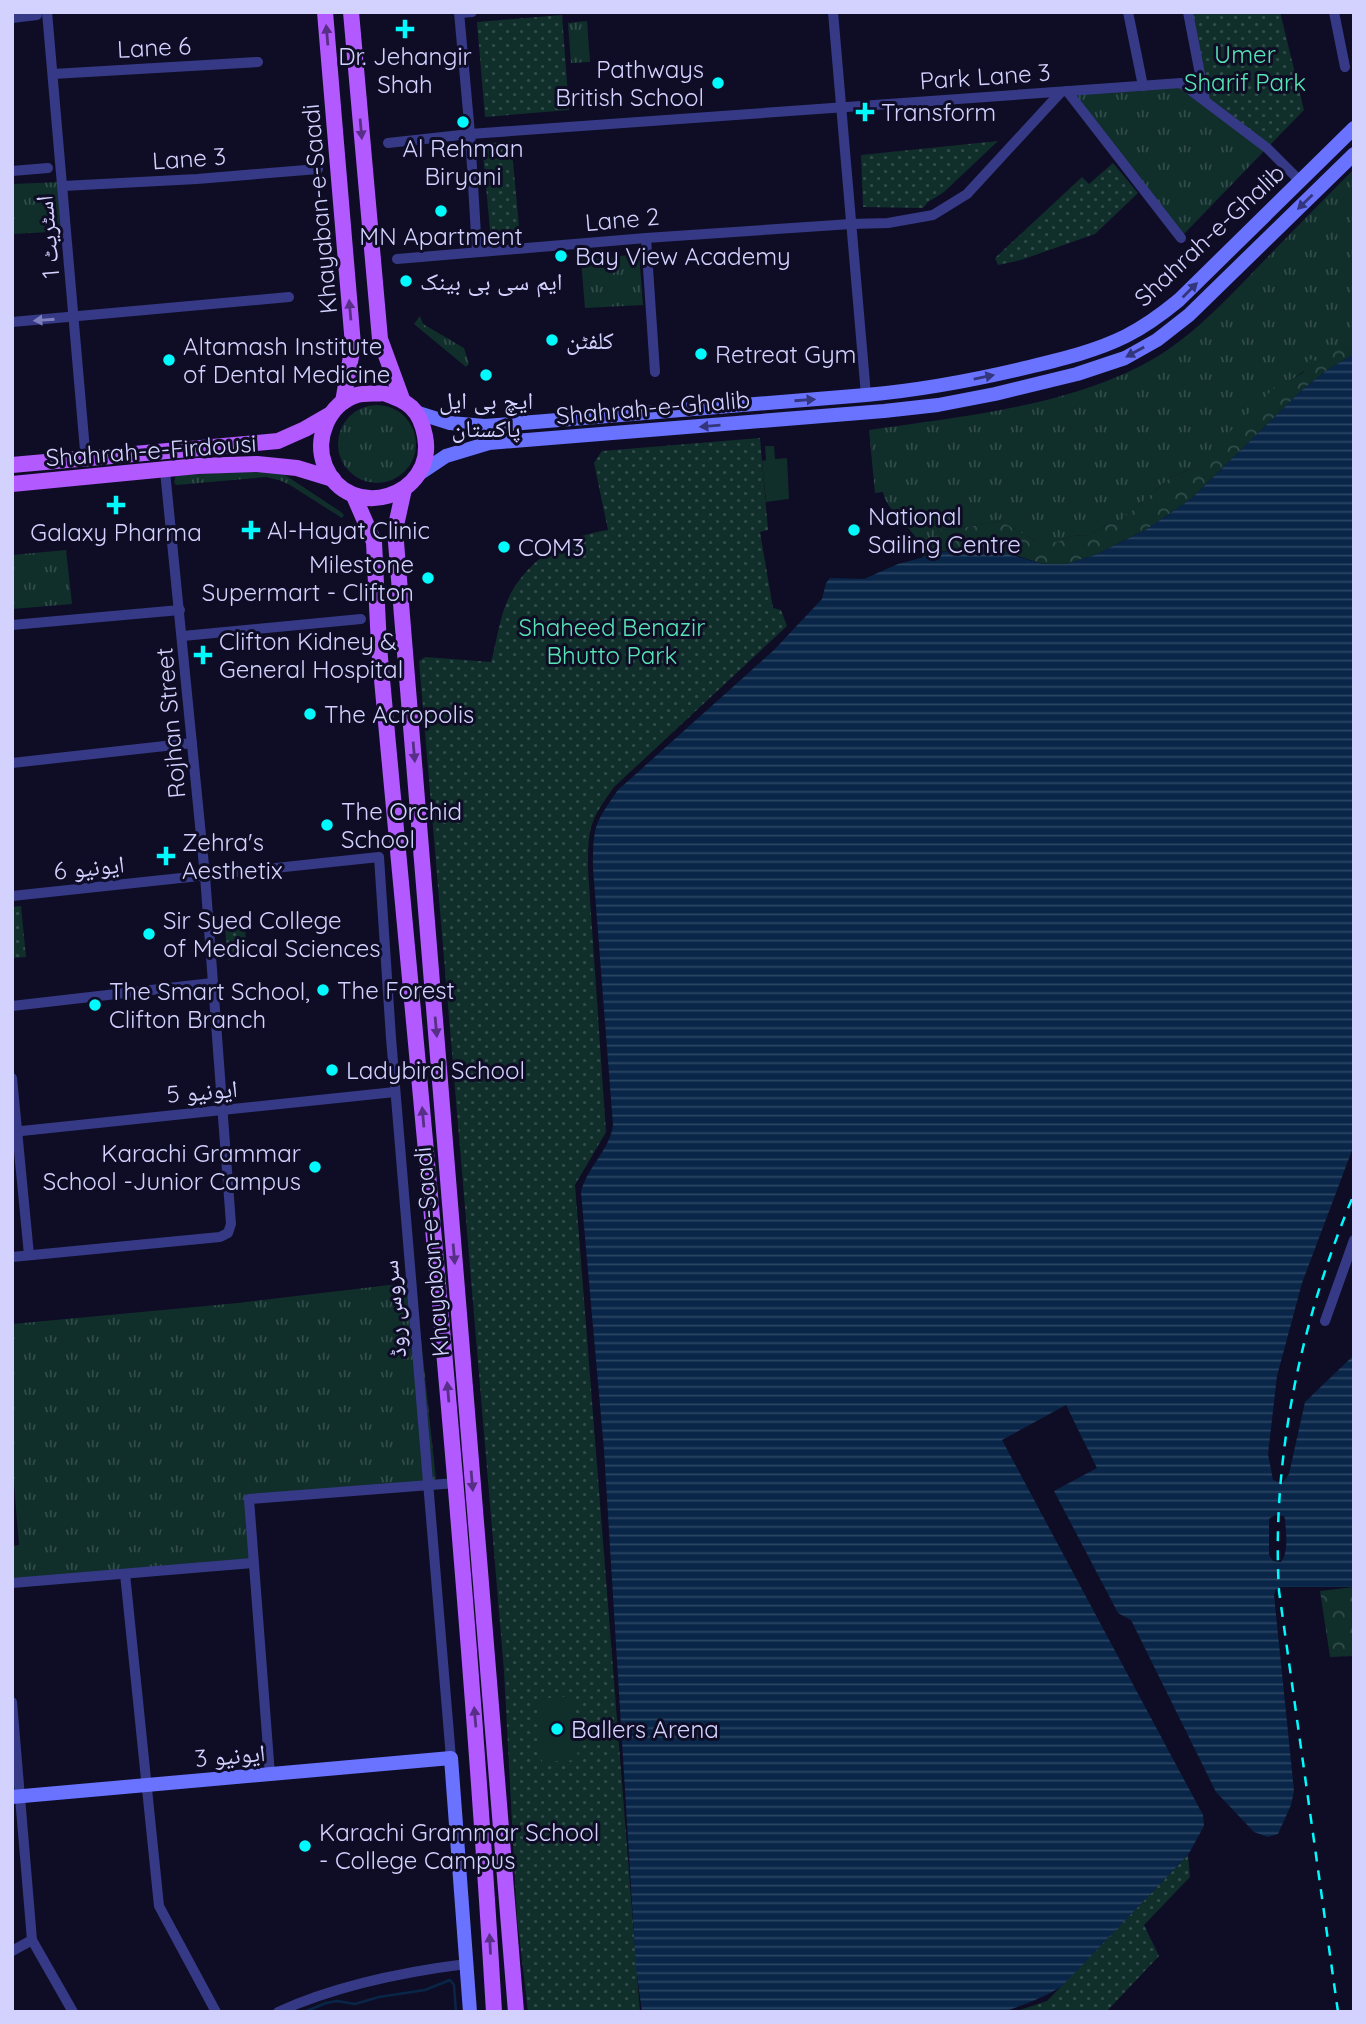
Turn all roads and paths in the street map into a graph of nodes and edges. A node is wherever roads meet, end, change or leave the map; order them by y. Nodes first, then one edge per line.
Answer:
1 (325, 12) edge
2 (351, 12) edge
3 (472, 12) edge
4 (833, 12) edge
5 (1128, 12) edge
6 (1188, 12) edge
7 (1334, 12) edge
8 (459, 13) edge
9 (42, 14) edge
10 (12, 18) edge
11 (258, 62) dead end
12 (1345, 67) dead end
13 (53, 74) junction
14 (1143, 86) junction
15 (1064, 92) junction
16 (1205, 100) junction
17 (841, 108) junction
18 (1354, 128) edge
19 (470, 134) junction
20 (388, 143) dead end
21 (1354, 154) edge
22 (48, 168) dead end
23 (318, 169) dead end
24 (12, 171) edge
25 (1300, 181) junction
26 (63, 186) junction
27 (851, 224) junction
28 (646, 238) junction
29 (1181, 238) dead end
30 (477, 252) junction
31 (397, 258) dead end
32 (289, 297) dead end
33 (75, 318) junction
34 (12, 322) edge
35 (655, 372) dead end
36 (916, 390) junction
37 (894, 392) junction
38 (866, 395) junction
39 (402, 399) junction
40 (917, 407) junction
41 (338, 408) junction
42 (897, 410) junction
43 (415, 412) junction
44 (86, 458) junction
45 (12, 466) edge
46 (164, 471) junction
47 (419, 474) junction
48 (87, 475) junction
49 (332, 479) junction
50 (12, 484) edge
51 (404, 489) junction
52 (354, 496) junction
53 (180, 610) junction
54 (361, 619) dead end
55 (12, 625) edge
56 (183, 636) junction
57 (192, 743) junction
58 (12, 763) edge
59 (379, 857) joint
60 (205, 876) junction
61 (12, 896) edge
62 (212, 984) junction
63 (12, 1006) edge
64 (12, 1078) edge
65 (396, 1092) junction
66 (222, 1110) junction
67 (15, 1132) edge
68 (1354, 1240) edge
69 (29, 1255) junction
70 (12, 1257) edge
71 (1325, 1321) dead end
72 (456, 1483) junction
73 (429, 1485) junction
74 (253, 1563) junction
75 (125, 1574) junction
76 (12, 1583) edge
77 (12, 1702) edge
78 (452, 1758) junction
79 (270, 1775) junction
80 (146, 1785) junction
81 (16, 1796) edge
82 (32, 1940) junction
83 (12, 1951) edge
84 (466, 1964) junction
85 (73, 2012) edge
86 (216, 2012) edge
87 (278, 2012) edge
88 (470, 2012) edge
89 (494, 2012) edge
90 (516, 2012) edge

41 -> 1 main road, Khayaban-e-Saadi
2 -> 39 main road, Khayaban-e-Saadi
3 - 8 street
4 - 17 street
5 - 14 street
6 - 16 street
7 - 12 street
8 - 19 street
9 - 10 street
9 - 13 street, اسٹریٹ 1
11 - 13 street, Lane 6
13 - 26 street, اسٹریٹ 1
14 - 15 street, Park Lane 3
14 - 16 street, Park Lane 3
15 - 17 street, Park Lane 3
15 - 27 street, Lane 2
15 - 29 street
16 - 25 street, Park Lane 3
17 - 19 street, Park Lane 3
17 - 27 street
18 - 25 main road, Shahrah-e-Ghalib
19 - 20 street, Park Lane 3
19 - 30 street
21 -> 40 main road, Shahrah-e-Ghalib
22 - 24 street
23 - 26 street, Lane 3
36 -> 25 main road, Shahrah-e-Ghalib
26 - 33 street, اسٹریٹ 1
27 - 28 street, Lane 2
27 - 38 street
28 - 30 street, Lane 2
28 - 35 street
30 - 31 street, Lane 2
32 - 33 street
33 -> 34 street
33 - 44 street, اسٹریٹ 1
36 - 37 main road, Shahrah-e-Ghalib
36 - 40 main road
37 - 38 main road, Shahrah-e-Ghalib
37 - 42 main road
43 -> 38 main road, Shahrah-e-Ghalib
39 - 41 main road
39 - 43 main road
40 - 42 main road, Shahrah-e-Ghalib
41 - 44 main road, Shahrah-e-Firdousi
41 - 49 main road
42 -> 47 main road, Shahrah-e-Ghalib
43 - 47 main road
44 - 45 main road, Shahrah-e-Firdousi
44 - 48 street, اسٹریٹ 1
46 - 48 main road, Shahrah-e-Firdousi
46 - 49 main road, Shahrah-e-Firdousi
46 - 53 street, Rojhan Street
47 - 51 main road
48 - 50 main road, Shahrah-e-Firdousi
49 - 52 main road
51 - 52 main road
51 -> 90 main road, Khayaban-e-Saadi
72 -> 52 main road, Khayaban-e-Saadi
53 - 55 street
53 - 56 street, Rojhan Street
54 - 56 street
56 - 57 street, Rojhan Street
57 - 58 street
57 - 60 street, Rojhan Street
59 - 60 street, ایونیو 6
59 - 65 street, سروس روڈ
60 - 61 street, ایونیو 6
60 - 62 street, Rojhan Street
62 - 63 street
62 - 66 street, Rojhan Street
64 - 67 street
65 - 66 street, ایونیو 5
65 - 73 street, سروس روڈ
66 - 67 street, ایونیو 5
66 - 69 street, Rojhan Street
67 - 69 street
68 - 71 street
69 - 70 street
72 - 73 street
89 -> 72 main road, Khayaban-e-Saadi
73 - 74 street
73 - 78 street, سروس روڈ
74 - 75 street
74 - 79 street
75 - 76 street
75 - 80 street
77 - 81 street
78 - 79 main road, ایونیو 3
78 - 84 main road
79 - 80 main road, ایونیو 3
80 - 81 main road, ایونیو 3
80 - 86 street
81 - 82 street
82 - 83 street
82 - 85 street
84 - 87 street
84 - 88 main road

